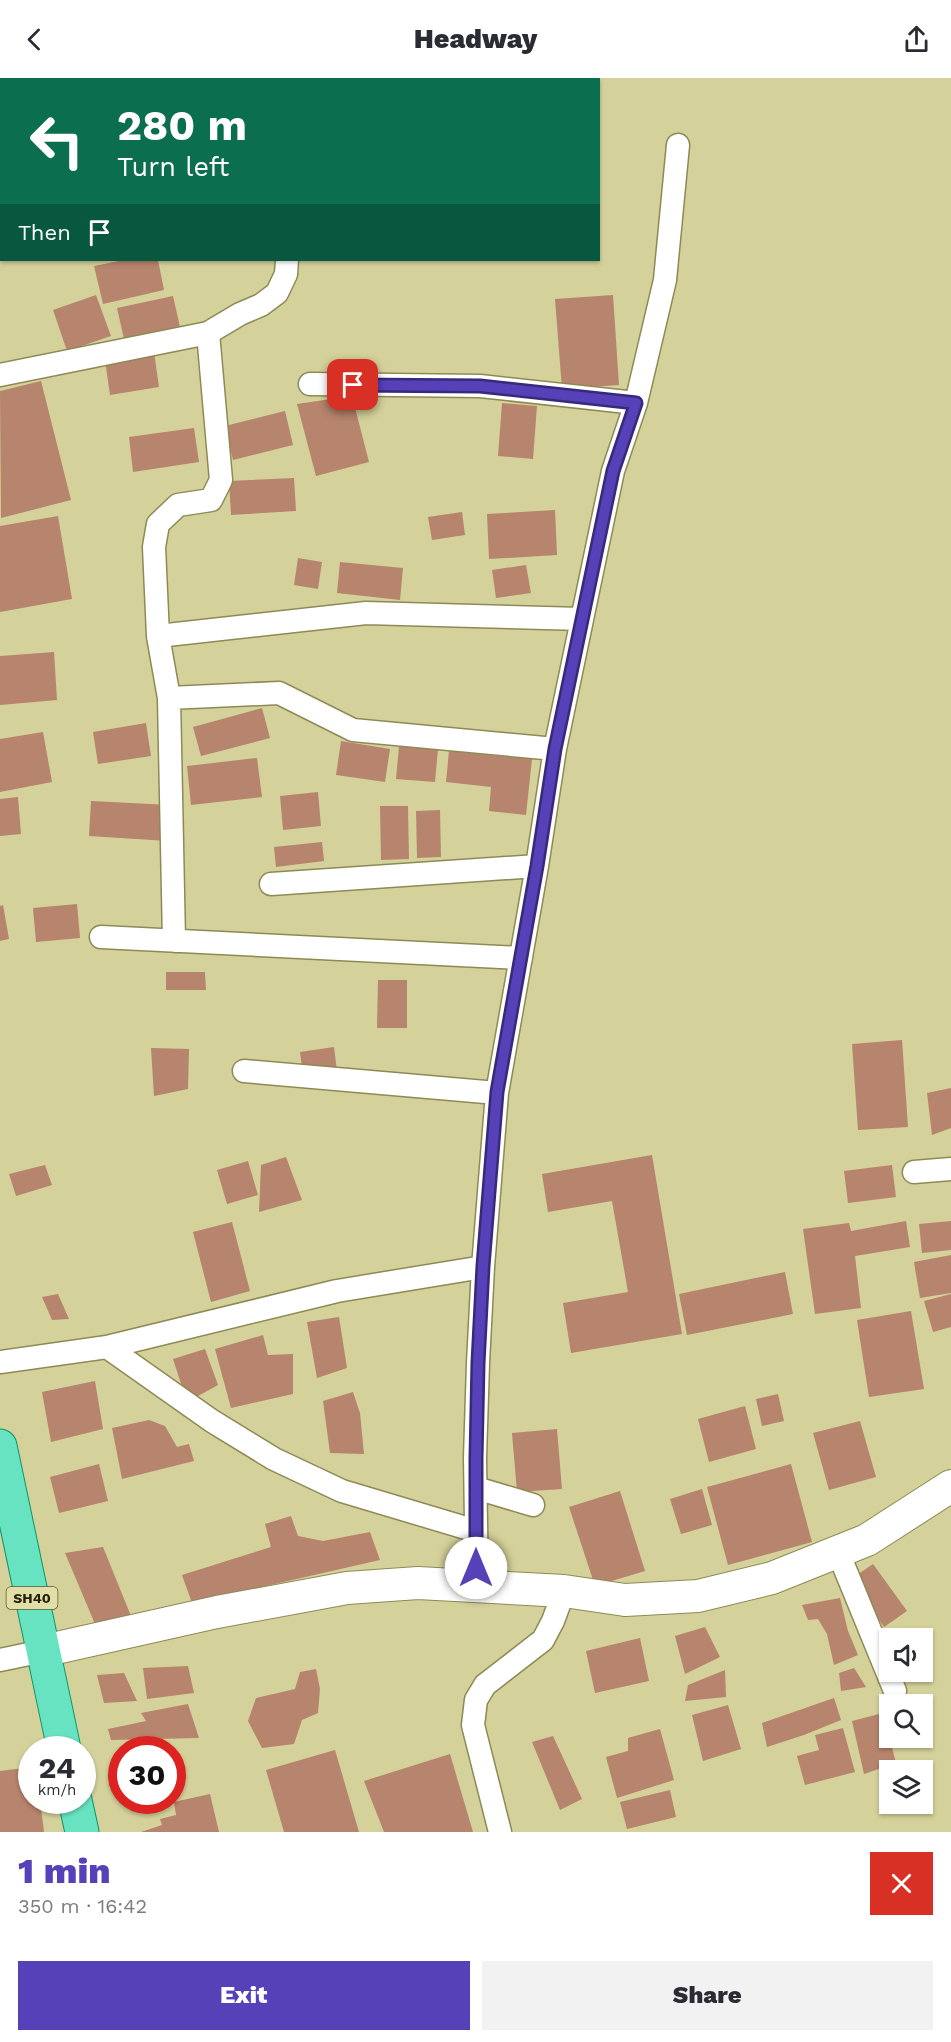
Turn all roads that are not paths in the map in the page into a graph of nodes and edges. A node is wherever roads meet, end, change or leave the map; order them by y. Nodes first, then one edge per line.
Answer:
1 (678, 145) dead end
2 (287, 261) edge
3 (208, 333) junction
4 (0, 375) edge
5 (310, 384) dead end
6 (636, 403) junction
7 (582, 619) junction
8 (158, 636) junction
9 (169, 698) junction
10 (555, 749) junction
11 (537, 866) junction
12 (271, 884) dead end
13 (101, 937) dead end
14 (174, 941) junction
15 (521, 958) junction
16 (244, 1071) dead end
17 (497, 1092) junction
18 (951, 1168) edge
19 (914, 1172) dead end
20 (483, 1266) junction
21 (107, 1347) junction
22 (0, 1362) edge
23 (0, 1446) edge
24 (951, 1486) edge
25 (476, 1488) junction
26 (532, 1505) dead end
27 (476, 1531) junction
28 (838, 1552) junction
29 (477, 1587) junction
30 (564, 1591) junction
31 (44, 1651) junction
32 (0, 1660) edge
33 (895, 1691) dead end
34 (61, 1736) edge
35 (78, 1814) edge
36 (82, 1832) edge
37 (500, 1832) edge

1 - 6 street
2 - 3 street
3 - 4 street
3 - 8 street
5 - 6 street
6 - 7 street
7 - 8 street
7 - 10 street
8 - 9 street
9 - 10 street
9 - 14 street
10 - 11 street
11 - 12 street
11 - 15 street
13 - 14 street
14 - 15 street
15 - 17 street
16 - 17 street
17 - 20 street
18 - 19 street
20 - 21 street
20 - 25 street
21 - 22 street
21 - 27 street
23 - 31 main road, SH40
24 - 28 main road
25 - 26 street
25 - 27 street
27 - 29 street
28 - 30 main road
28 - 33 street
29 - 30 main road
29 - 31 main road
30 - 37 street
31 - 32 street
31 - 34 main road, SH40
35 - 36 main road

